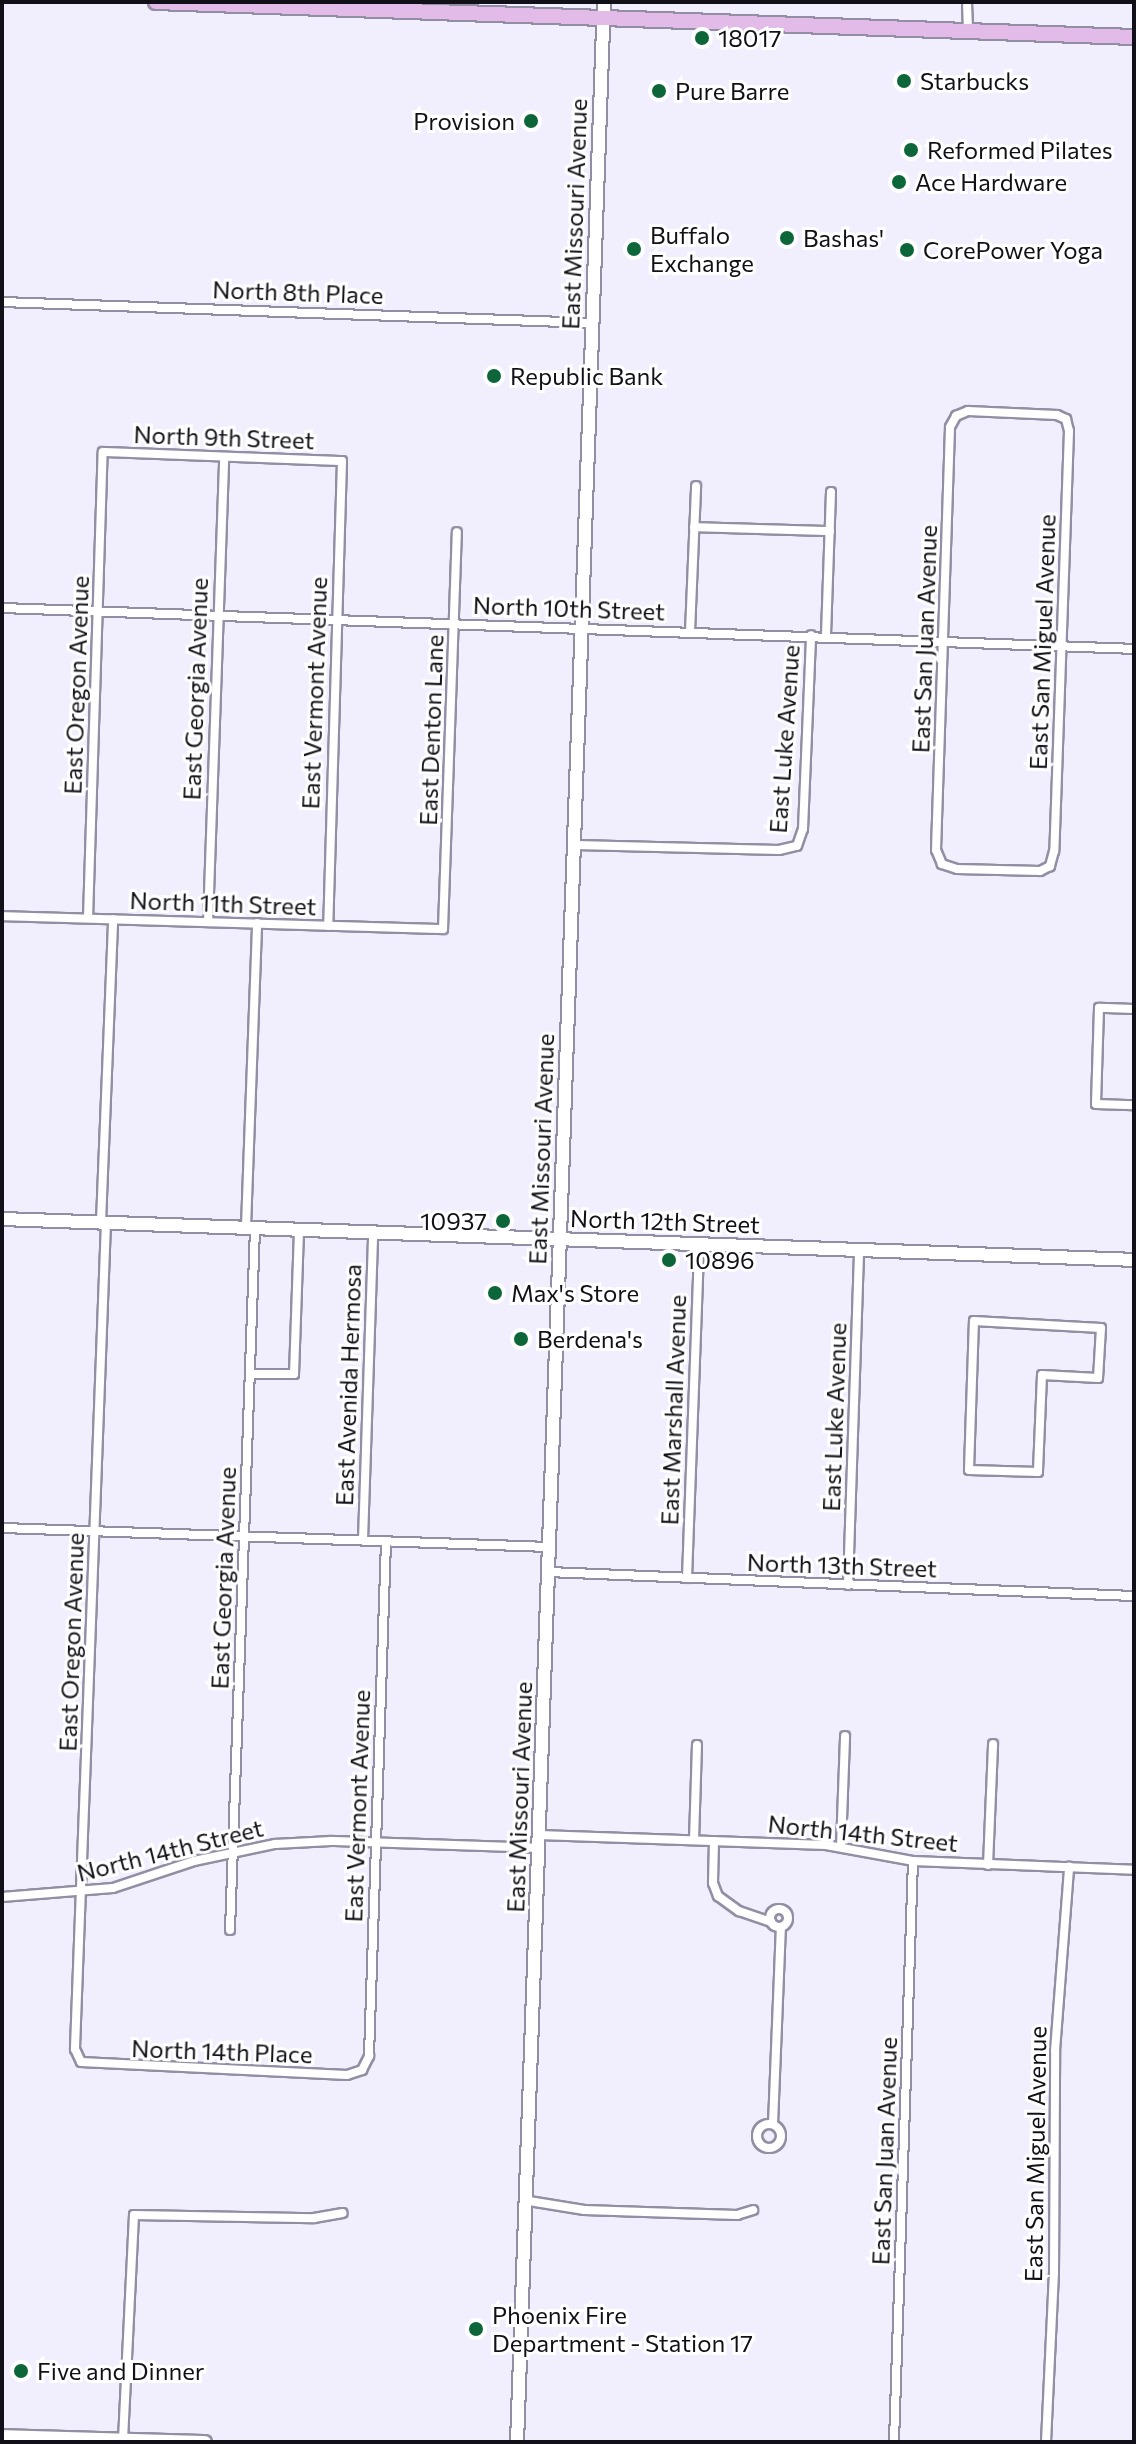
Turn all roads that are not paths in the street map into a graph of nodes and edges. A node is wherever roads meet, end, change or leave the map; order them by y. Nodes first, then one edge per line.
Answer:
1 (156, 2) edge
2 (604, 2) edge
3 (967, 2) edge
4 (603, 19) junction
5 (968, 32) junction
6 (1134, 37) edge
7 (2, 302) edge
8 (592, 323) junction
9 (1066, 419) joint
10 (103, 452) joint
11 (224, 457) junction
12 (342, 461) joint
13 (696, 486) dead end
14 (831, 492) dead end
15 (694, 527) junction
16 (830, 531) junction
17 (457, 532) dead end
18 (2, 608) edge
19 (99, 611) junction
20 (216, 615) junction
21 (336, 619) junction
22 (455, 624) junction
23 (582, 628) junction
24 (690, 632) junction
25 (811, 635) junction
26 (826, 635) junction
27 (944, 641) junction
28 (1062, 646) junction
29 (1134, 649) edge
30 (576, 845) junction
31 (1050, 866) joint
32 (2, 916) edge
33 (88, 918) junction
34 (113, 919) junction
35 (208, 922) junction
36 (257, 923) junction
37 (328, 926) junction
38 (443, 929) joint
39 (1134, 1009) edge
40 (1134, 1105) edge
41 (2, 1219) edge
42 (104, 1222) junction
43 (250, 1227) junction
44 (299, 1229) junction
45 (373, 1232) junction
46 (560, 1239) junction
47 (699, 1244) junction
48 (859, 1250) junction
49 (1134, 1260) edge
50 (251, 1374) junction
51 (1038, 1472) joint
52 (2, 1528) edge
53 (96, 1531) junction
54 (245, 1536) junction
55 (363, 1540) junction
56 (386, 1541) junction
57 (549, 1547) junction
58 (548, 1572) junction
59 (687, 1578) junction
60 (848, 1585) junction
61 (1134, 1596) edge
62 (845, 1736) dead end
63 (993, 1744) dead end
64 (697, 1745) dead end
65 (694, 1840) junction
66 (539, 1841) junction
67 (714, 1841) junction
68 (376, 1842) junction
69 (841, 1847) junction
70 (233, 1853) junction
71 (913, 1861) junction
72 (988, 1865) junction
73 (1069, 1867) junction
74 (1134, 1870) edge
75 (81, 1893) junction
76 (2, 1897) edge
77 (771, 1922) junction
78 (781, 1927) junction
79 (230, 1930) dead end
80 (81, 2062) joint
81 (362, 2070) joint
82 (773, 2124) dead end
83 (529, 2201) junction
84 (753, 2210) dead end
85 (343, 2213) dead end
86 (2, 2436) edge
87 (123, 2440) junction
88 (205, 2442) edge
89 (517, 2442) edge
90 (894, 2442) edge
91 (1046, 2442) edge

1 - 4 main road
2 - 4 main road, East Missouri Avenue
3 - 5 street
4 - 5 main road
4 - 8 main road, East Missouri Avenue
5 - 6 main road
7 - 8 street, North 8th Place
8 - 23 main road, East Missouri Avenue
9 - 27 street, East San Juan Avenue
9 - 28 street, East San Miguel Avenue
10 - 11 street, North 9th Street
10 - 19 street, East Oregon Avenue
11 - 12 street, North 9th Street
11 - 20 street, East Georgia Avenue
12 - 21 street, East Vermont Avenue
13 - 15 street
14 - 16 street
15 - 16 street
15 - 24 street
16 - 26 street
17 - 22 street, East Denton Lane
18 - 19 street, North 10th Street
19 - 20 street, North 10th Street
19 - 33 street, East Oregon Avenue
20 - 21 street, North 10th Street
20 - 35 street, East Georgia Avenue
21 - 22 street, North 10th Street
21 - 37 street, East Vermont Avenue
22 - 23 street, North 10th Street
22 - 38 street, East Denton Lane
23 - 24 street, North 10th Street
23 - 30 main road, East Missouri Avenue
24 - 25 street, North 10th Street
25 - 26 street, North 10th Street
25 - 30 street, East Luke Avenue
26 - 27 street, North 10th Street
27 - 28 street, North 10th Street
27 - 31 street, East San Juan Avenue
28 - 29 street, North 10th Street
28 - 31 street, East San Miguel Avenue
30 - 46 main road, East Missouri Avenue
32 - 33 street, North 11th Street
33 - 34 street, North 11th Street
34 - 35 street, North 11th Street
34 - 42 street, East Oregon Avenue
35 - 36 street, North 11th Street
36 - 37 street, North 11th Street
36 - 43 street, East Georgia Avenue
37 - 38 street, North 11th Street
39 - 40 street
41 - 42 main road, North 12th Street
42 - 43 main road, North 12th Street
42 - 53 street, East Oregon Avenue
43 - 44 main road, North 12th Street
43 - 50 street, East Georgia Avenue
44 - 45 main road, North 12th Street
44 - 50 street
45 - 46 main road, North 12th Street
45 - 55 street, East Avenida Hermosa
46 - 47 main road, North 12th Street
46 - 57 main road, East Missouri Avenue
47 - 48 main road, North 12th Street
47 - 59 street, East Marshall Avenue
48 - 49 main road, North 12th Street
48 - 60 street, East Luke Avenue
50 - 54 street, East Georgia Avenue
51 - 51 street
52 - 53 street
53 - 54 street
53 - 75 street, East Oregon Avenue
54 - 55 street
54 - 70 street, East Georgia Avenue
55 - 56 street
56 - 57 street
56 - 68 street, East Vermont Avenue
57 - 58 main road, East Missouri Avenue
58 - 59 street, North 13th Street
58 - 66 main road, East Missouri Avenue
59 - 60 street, North 13th Street
60 - 61 street, North 13th Street
62 - 69 street
63 - 72 street
64 - 65 street
65 - 66 street, North 14th Street
65 - 67 street, North 14th Street
66 - 68 street, North 14th Street
66 - 83 main road, East Missouri Avenue
67 - 69 street, North 14th Street
67 - 77 street
68 - 70 street, North 14th Street
68 - 81 street, East Vermont Avenue
69 - 71 street, North 14th Street
70 - 75 street, North 14th Street
70 - 79 street, East Georgia Avenue
71 - 72 street, North 14th Street
71 - 90 street, East San Juan Avenue
72 - 73 street, North 14th Street
73 - 74 street, North 14th Street
73 - 91 street, East San Miguel Avenue
75 - 76 street, North 14th Street
75 - 80 street, East Oregon Avenue
77 - 78 street
77 - 78 street
78 - 82 street
80 - 81 street, North 14th Place
83 - 84 street
83 - 89 main road, East Missouri Avenue
85 - 87 street
86 - 87 main road
87 - 88 main road

